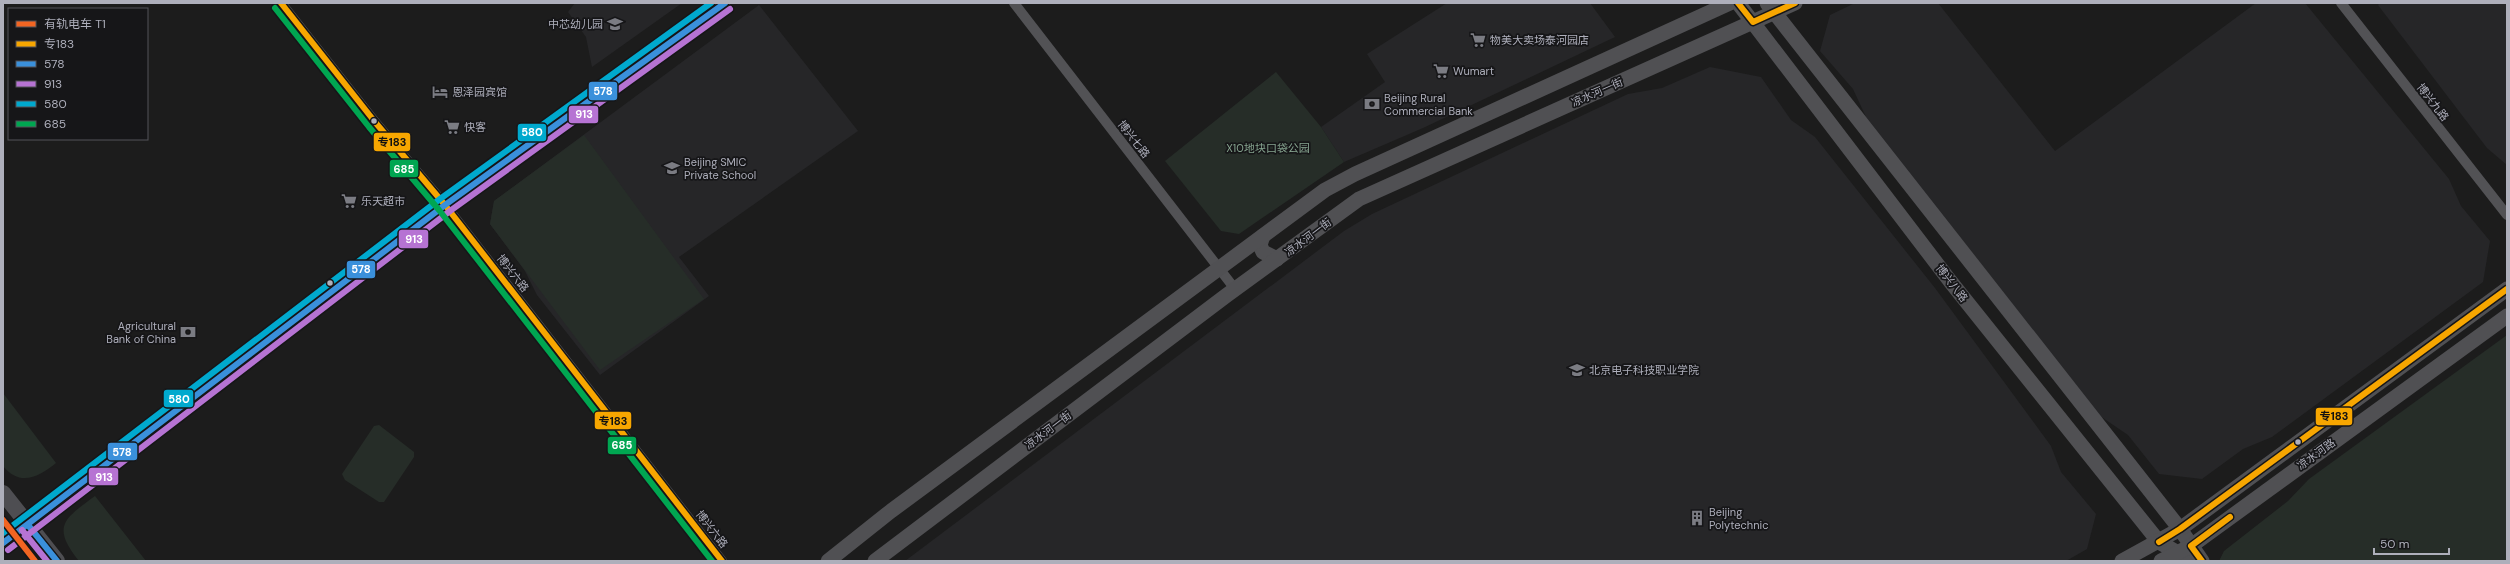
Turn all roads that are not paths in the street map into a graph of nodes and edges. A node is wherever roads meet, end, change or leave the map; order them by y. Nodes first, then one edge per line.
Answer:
1 (281, 3) edge
2 (725, 3) edge
3 (1014, 3) edge
4 (1730, 3) edge
5 (1738, 3) edge
6 (1795, 3) edge
7 (2341, 3) edge
8 (1770, 8) edge
9 (1753, 22) junction
10 (445, 205) junction
11 (2507, 215) edge
12 (1263, 236) junction
13 (1277, 260) junction
14 (1219, 268) junction
15 (1235, 289) junction
16 (2507, 289) edge
17 (2507, 316) edge
18 (3, 493) edge
19 (28, 525) junction
20 (2180, 529) junction
21 (2159, 542) junction
22 (3, 543) edge
23 (2184, 553) edge
24 (57, 561) edge
25 (722, 561) edge
26 (828, 561) edge
27 (875, 561) edge
28 (2122, 561) edge
29 (2161, 561) edge
30 (2202, 561) edge

1 - 10 street, 博兴六路
2 - 10 street
3 - 14 street, 博兴七路
4 - 12 main road
5 - 9 main road, 博兴八路
6 - 8 main road, 凉水河一街
7 - 11 street, 博兴九路
8 - 9 main road, 凉水河一街
8 - 20 main road
9 - 13 main road, 凉水河一街
9 - 21 main road, 博兴八路
10 - 19 street
10 - 25 street, 博兴六路
12 - 13 main road
12 - 14 main road
13 - 15 main road, 凉水河一街
14 - 15 street, 博兴七路
14 - 26 main road
15 - 27 main road, 凉水河一街
16 - 20 main road, 凉水河路
17 - 23 main road, 凉水河路
18 - 19 main road
19 - 22 street
19 - 24 main road
20 - 21 main road, 凉水河路
20 - 23 main road
21 - 23 main road, 博兴八路
21 - 28 main road, 凉水河路
23 - 29 main road, 凉水河路
23 - 30 main road

